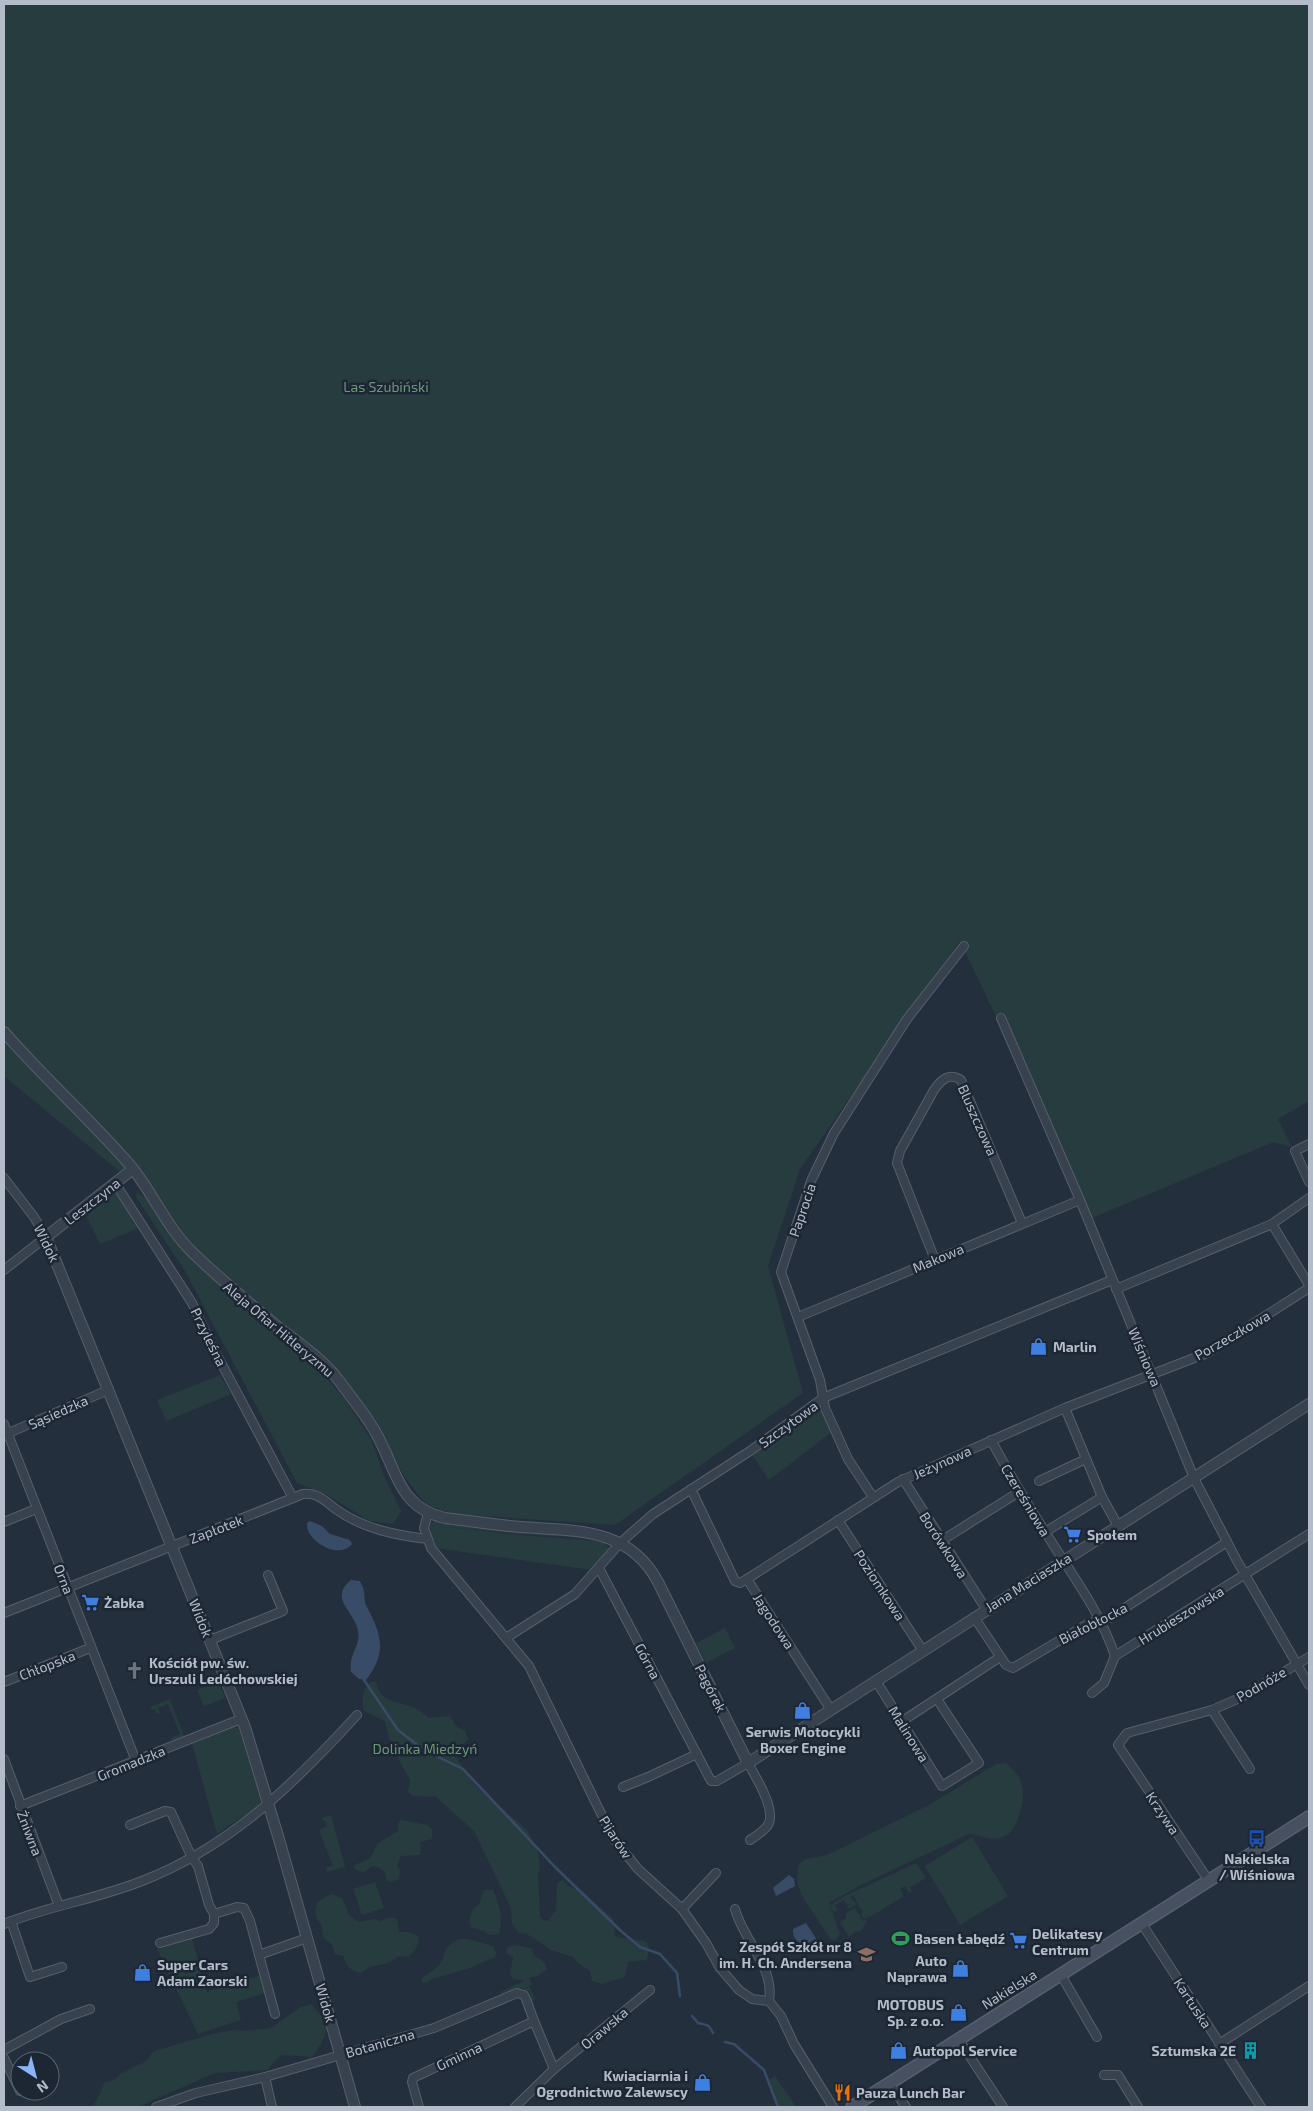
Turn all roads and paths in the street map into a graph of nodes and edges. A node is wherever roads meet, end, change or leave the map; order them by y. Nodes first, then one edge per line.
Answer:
1 (964, 946) dead end
2 (1001, 1018) dead end
3 (4, 1032) edge
4 (1309, 1144) edge
5 (133, 1169) junction
6 (4, 1178) edge
7 (1309, 1182) edge
8 (115, 1183) junction
9 (1309, 1198) edge
10 (1080, 1200) junction
11 (1022, 1223) junction
12 (1272, 1224) junction
13 (46, 1236) junction
14 (934, 1260) junction
15 (4, 1270) edge
16 (1112, 1280) junction
17 (1309, 1287) edge
18 (1116, 1289) junction
19 (798, 1317) junction
20 (1152, 1375) junction
21 (108, 1390) junction
22 (823, 1398) junction
23 (1309, 1404) edge
24 (1065, 1408) junction
25 (4, 1424) edge
26 (5, 1435) edge
27 (991, 1440) junction
28 (1086, 1459) junction
29 (1194, 1478) junction
30 (903, 1479) junction
31 (1039, 1481) dead end
32 (690, 1489) junction
33 (1019, 1492) junction
34 (873, 1497) junction
35 (1102, 1497) junction
36 (293, 1498) junction
37 (36, 1509) junction
38 (428, 1513) junction
39 (838, 1520) junction
40 (4, 1522) edge
41 (1118, 1526) junction
42 (1045, 1532) junction
43 (1309, 1534) edge
44 (427, 1539) junction
45 (941, 1541) junction
46 (1227, 1542) junction
47 (620, 1543) junction
48 (173, 1546) junction
49 (1063, 1560) junction
50 (599, 1568) junction
51 (1245, 1574) junction
52 (268, 1575) dead end
53 (747, 1579) junction
54 (68, 1588) junction
55 (986, 1609) junction
56 (4, 1613) edge
57 (974, 1617) junction
58 (1100, 1621) junction
59 (506, 1638) junction
60 (210, 1640) junction
61 (90, 1648) junction
62 (922, 1651) junction
63 (1115, 1656) junction
64 (1000, 1657) junction
65 (1309, 1657) edge
66 (1297, 1664) junction
67 (876, 1681) junction
68 (4, 1682) edge
69 (1309, 1685) edge
70 (1092, 1694) dead end
71 (937, 1698) junction
72 (831, 1710) junction
73 (1212, 1710) junction
74 (357, 1715) dead end
75 (241, 1719) junction
76 (901, 1722) junction
77 (1118, 1745) joint
78 (697, 1754) junction
79 (4, 1759) edge
80 (136, 1761) junction
81 (748, 1762) junction
82 (1250, 1769) dead end
83 (622, 1787) dead end
84 (269, 1805) junction
85 (20, 1806) junction
86 (1309, 1817) edge
87 (130, 1825) dead end
88 (750, 1840) dead end
89 (192, 1858) junction
90 (716, 1874) dead end
91 (1209, 1881) junction
92 (59, 1906) junction
93 (682, 1909) junction
94 (734, 1909) dead end
95 (214, 1914) junction
96 (8, 1923) edge
97 (1142, 1924) junction
98 (307, 1938) junction
99 (160, 1944) dead end
100 (260, 1955) junction
101 (62, 1968) dead end
102 (1061, 1975) junction
103 (1309, 1986) edge
104 (650, 1990) dead end
105 (769, 2001) junction
106 (90, 2009) dead end
107 (275, 2014) dead end
108 (534, 2021) junction
109 (1097, 2036) dead end
110 (960, 2038) junction
111 (1219, 2044) junction
112 (4, 2050) edge
113 (340, 2055) junction
114 (4, 2058) edge
115 (554, 2069) junction
116 (10, 2070) edge
117 (1104, 2075) dead end
118 (265, 2077) junction
119 (889, 2083) junction
120 (156, 2107) edge
121 (272, 2107) edge
122 (355, 2107) edge
123 (419, 2107) edge
124 (515, 2107) edge
125 (833, 2107) edge
126 (852, 2107) edge
127 (906, 2107) edge
128 (1002, 2107) edge
129 (1138, 2107) edge
130 (1261, 2107) edge

1 - 19 street, Paprocia
2 - 10 street, Wiśniowa
3 - 5 street, Aleja Ofiar Hitleryzmu
4 - 7 street
5 - 8 street, Leszczyna
5 - 38 street, Aleja Ofiar Hitleryzmu
6 - 13 street, Widok
8 - 13 street, Leszczyna
8 - 36 street, Przyleśna
9 - 12 street
10 - 11 street, Makowa
10 - 16 street, Wiśniowa
11 - 14 street, Makowa
11 - 14 street, Bluszczowa
12 - 17 street, Porzeczkowa
12 - 18 street
13 - 15 street, Leszczyna
13 - 21 street, Widok
14 - 19 street, Makowa
16 - 18 street, Wiśniowa
16 - 22 street, Szczytowa
17 - 20 street, Porzeczkowa
18 - 20 street, Wiśniowa
19 - 22 street, Paprocia
20 - 24 street, Jeżynowa
20 - 29 street, Wiśniowa
21 - 26 street, Sąsiedzka
21 - 48 street, Widok
22 - 32 street, Szczytowa
22 - 34 street, Paprocia
23 - 29 street, Jana Maciaszka
24 - 27 street, Jeżynowa
24 - 28 street
25 - 26 street, Orna
26 - 37 street, Orna
27 - 30 street, Jeżynowa
27 - 33 street, Czereśniowa
28 - 31 street
28 - 35 street
29 - 41 street, Jana Maciaszka
29 - 46 street, Wiśniowa
30 - 34 street, Jeżynowa
30 - 45 street, Borówkowa
32 - 47 street, Szczytowa
32 - 53 street, Jagodowa
33 - 42 street, Czereśniowa
33 - 45 street
34 - 39 street, Jeżynowa
35 - 41 street
35 - 42 street
36 - 44 street, Zapłotek
36 - 48 street, Zapłotek
37 - 40 street
37 - 54 street, Orna
38 - 44 street
38 - 47 street, Aleja Ofiar Hitleryzmu
39 - 53 street, Jeżynowa
39 - 62 street, Poziomkowa
41 - 49 street, Jana Maciaszka
42 - 49 street, Czereśniowa
43 - 51 street, Hrubieszowska
44 - 59 street, Pijarów
45 - 55 street, Borówkowa
46 - 51 street, Wiśniowa
46 - 58 street, Białobłocka
47 - 50 street, Szczytowa
47 - 81 street, Pagórek
48 - 54 street, Zapłotek
48 - 60 street, Widok
49 - 55 street, Jana Maciaszka
49 - 58 street
50 - 59 street, Szczytowa
50 - 78 street, Górna
51 - 63 street, Hrubieszowska
51 - 66 street, Wiśniowa
52 - 60 street
53 - 72 street, Jagodowa
54 - 56 street, Zapłotek
54 - 61 street, Orna
55 - 57 street, Jana Maciaszka
57 - 62 street, Jana Maciaszka
57 - 64 street
58 - 63 street
58 - 64 street, Białobłocka
59 - 93 street, Pijarów
60 - 75 street, Widok
61 - 68 street, Chłopska
61 - 80 street, Orna
62 - 67 street, Jana Maciaszka
63 - 70 street
64 - 71 street
65 - 66 street, Podnóże
66 - 69 street, Wiśniowa
66 - 73 street, Podnóże
67 - 72 street, Jana Maciaszka
67 - 76 street, Malinowa
71 - 76 street
71 - 76 street, Malinowa
72 - 81 street, Jana Maciaszka
73 - 77 street, Podnóże
73 - 82 street
74 - 84 street
75 - 80 street, Gromadzka
75 - 84 street, Widok
77 - 91 street, Krzywa
78 - 81 street, Górna
78 - 83 street
79 - 85 street, Żniwna
80 - 85 street, Gromadzka
81 - 88 street, Pagórek
84 - 89 street
84 - 98 street, Widok
85 - 92 street, Żniwna
86 - 91 main road, Nakielska
87 - 89 street
89 - 92 street
89 - 95 street
90 - 93 street
91 - 97 main road, Nakielska
92 - 96 street
93 - 105 street, Pijarów
94 - 105 street
95 - 99 street
95 - 100 street
96 - 101 street
97 - 102 main road, Nakielska
97 - 111 street, Kartuska
98 - 100 street
98 - 113 street, Widok
100 - 107 street
102 - 109 street
102 - 110 main road, Nakielska
103 - 111 street
104 - 115 street, Orawska
105 - 125 street
106 - 112 street
108 - 113 street, Botaniczna
108 - 115 street, Botaniczna
108 - 123 street, Gminna
110 - 119 main road, Nakielska
110 - 128 street
111 - 130 street, Kartuska
113 - 118 street, Botaniczna
113 - 122 street, Widok
114 - 116 street
115 - 124 street, Orawska
117 - 129 street
118 - 120 street, Botaniczna
118 - 121 street
119 - 126 main road, Nakielska
119 - 127 street

